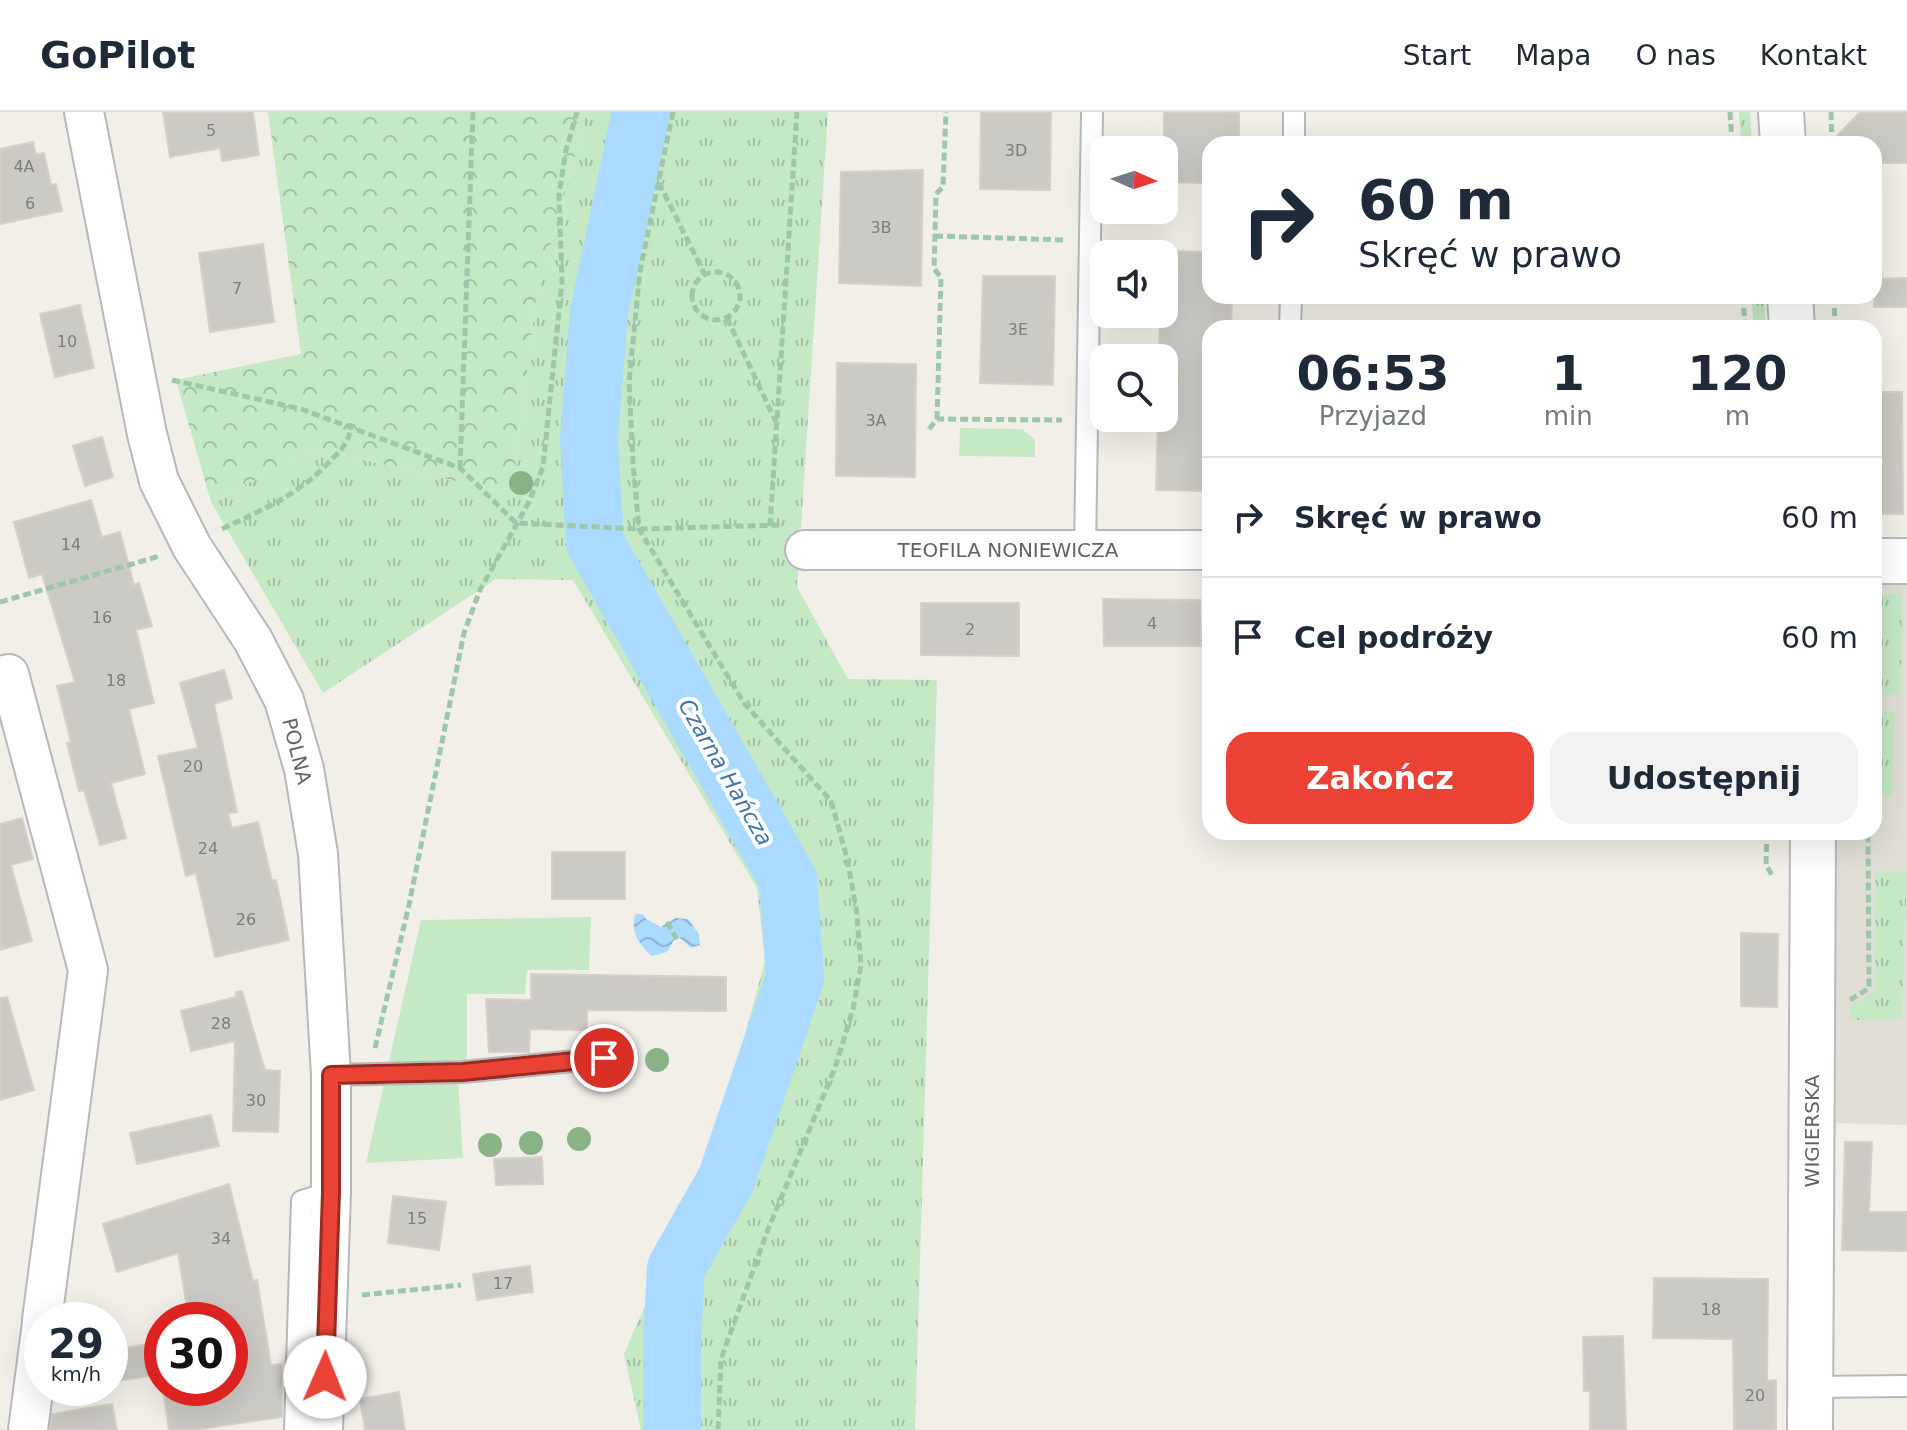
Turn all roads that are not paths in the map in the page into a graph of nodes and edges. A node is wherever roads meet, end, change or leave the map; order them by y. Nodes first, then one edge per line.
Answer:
1 (84, 112) edge
2 (1092, 112) edge
3 (1294, 112) edge
4 (1781, 112) edge
5 (1294, 136) edge
6 (1782, 136) edge
7 (797, 538) road end
8 (1085, 550) junction
9 (1202, 550) edge
10 (1882, 561) edge
11 (1907, 561) edge
12 (0, 676) edge
13 (1813, 840) edge
14 (604, 1058) dead end
15 (331, 1075) junction
16 (331, 1192) junction
17 (45, 1302) edge
18 (1907, 1386) edge
19 (1811, 1387) junction
20 (31, 1406) edge
21 (28, 1430) edge
22 (295, 1430) edge
23 (323, 1430) edge
24 (1810, 1430) edge

1 - 15 street, POLNA
2 - 8 lane
3 - 5 lane
4 - 6 main road
7 - 8 street, TEOFILA NONIEWICZA
8 - 9 street, TEOFILA NONIEWICZA
10 - 11 main road
12 - 17 street
13 - 19 main road, WIGIERSKA
14 - 15 lane
15 - 16 street, POLNA
16 - 22 lane
16 - 23 street, POLNA
18 - 19 lane
19 - 24 main road, WIGIERSKA
20 - 21 street

